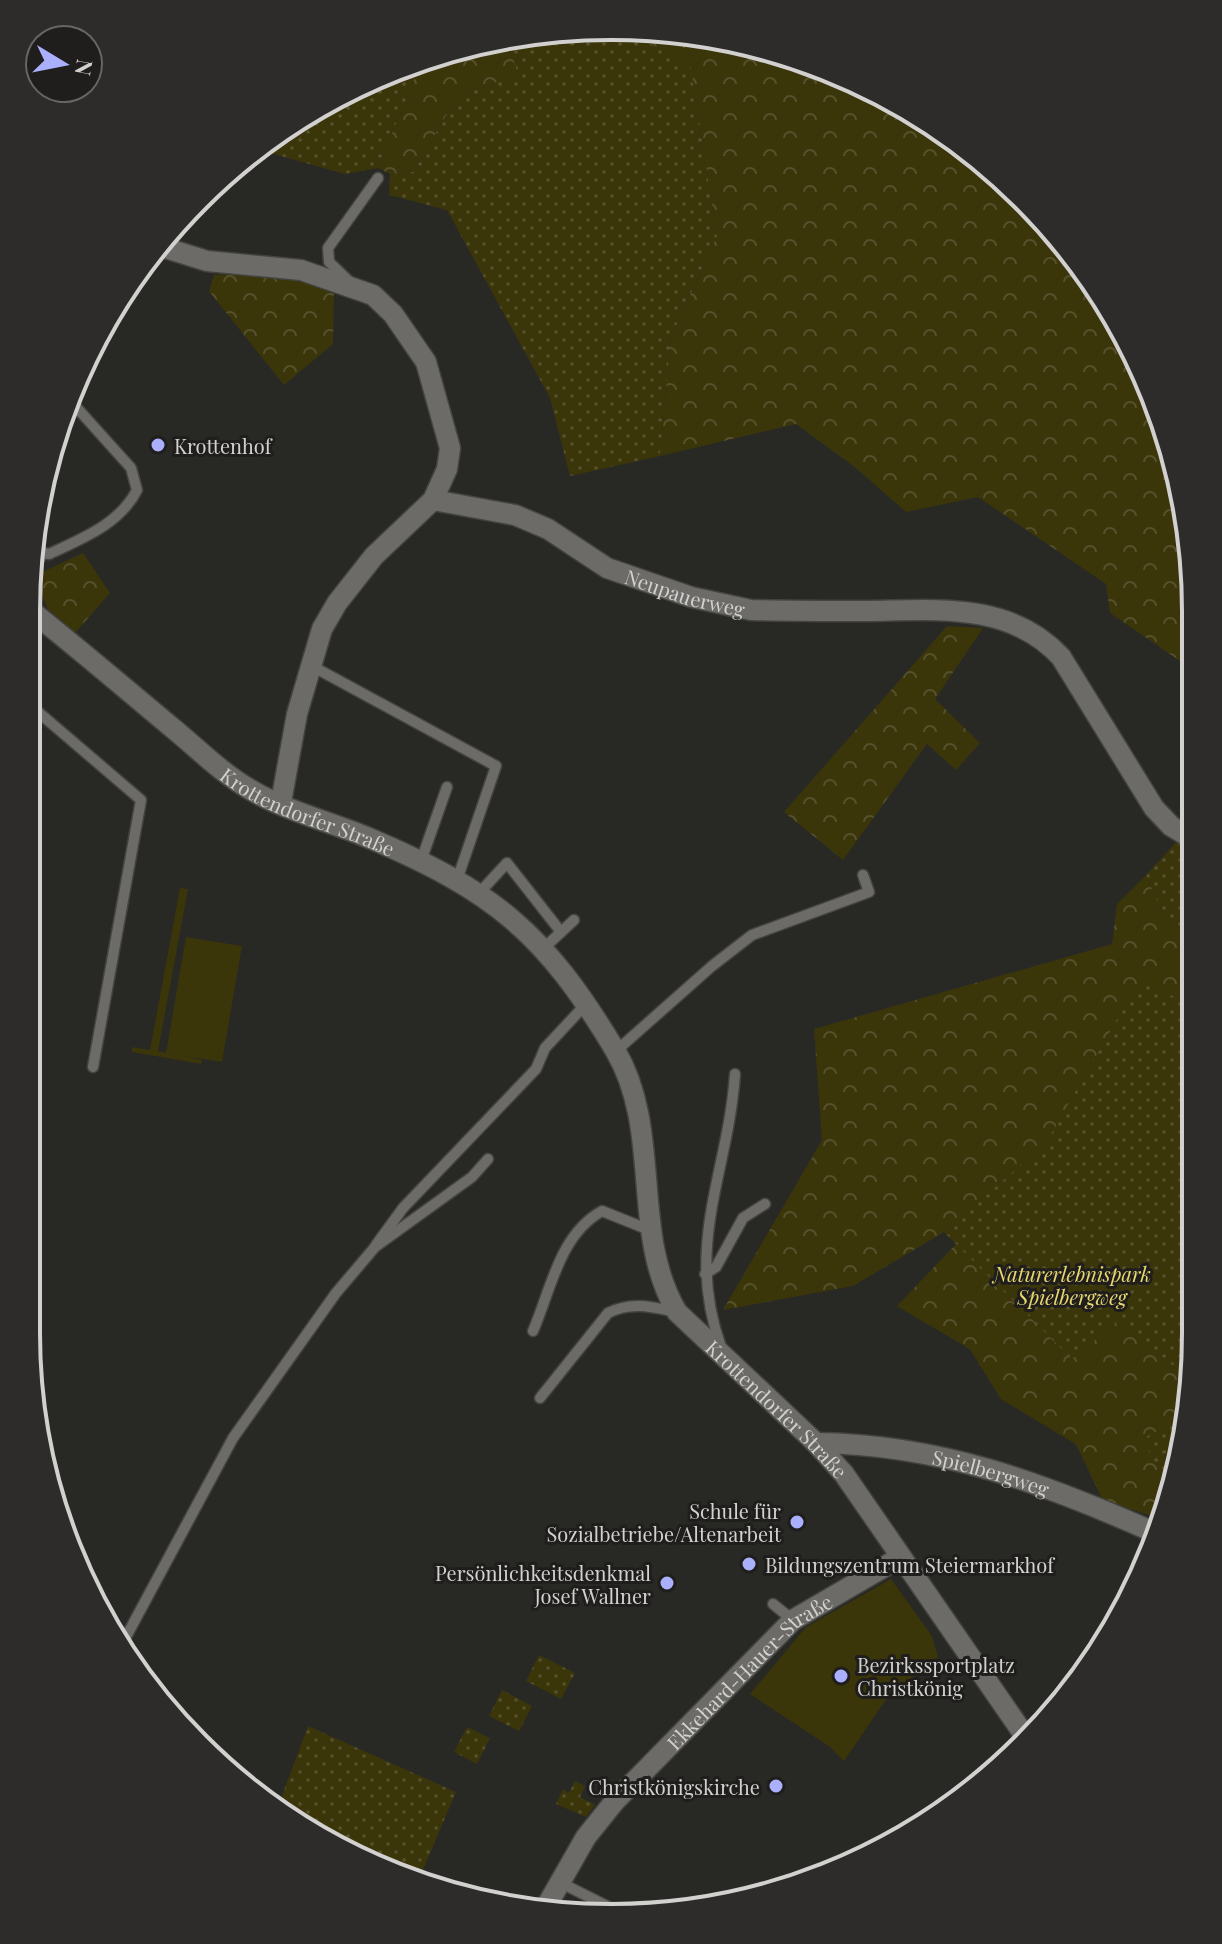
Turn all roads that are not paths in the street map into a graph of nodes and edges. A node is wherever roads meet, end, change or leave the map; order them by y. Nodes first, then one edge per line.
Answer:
1 (378, 178) dead end
2 (170, 249) edge
3 (349, 285) junction
4 (77, 408) edge
5 (433, 500) junction
6 (43, 553) edge
7 (40, 618) edge
8 (310, 665) junction
9 (40, 714) edge
10 (447, 787) dead end
11 (281, 802) junction
12 (1182, 833) edge
13 (421, 861) junction
14 (863, 875) dead end
15 (457, 880) junction
16 (480, 892) junction
17 (574, 920) dead end
18 (561, 932) junction
19 (544, 948) junction
20 (586, 1004) junction
21 (616, 1051) junction
22 (93, 1067) dead end
23 (735, 1074) dead end
24 (488, 1159) dead end
25 (765, 1204) dead end
26 (652, 1231) junction
27 (375, 1247) junction
28 (705, 1274) junction
29 (677, 1312) junction
30 (533, 1331) dead end
31 (725, 1359) junction
32 (540, 1398) dead end
33 (816, 1443) junction
34 (1147, 1529) edge
35 (901, 1557) junction
36 (773, 1604) dead end
37 (793, 1620) junction
38 (125, 1633) edge
39 (1021, 1730) edge
40 (559, 1882) junction
41 (549, 1900) edge
42 (603, 1904) edge

1 - 3 lane
2 - 3 street
3 - 5 street
4 - 6 lane
5 - 8 street
5 - 12 street, Neupauerweg
7 - 11 street, Krottendorfer Straße
8 - 11 street
8 - 15 lane
9 - 22 lane
10 - 13 lane
11 - 13 street, Krottendorfer Straße
13 - 15 street, Krottendorfer Straße
14 - 21 lane
15 - 16 street, Krottendorfer Straße
16 - 18 lane
16 - 19 street, Krottendorfer Straße
17 - 18 lane
18 - 19 lane
19 - 20 street, Krottendorfer Straße
20 - 21 street, Krottendorfer Straße
20 - 27 lane
21 - 26 street, Krottendorfer Straße
23 - 28 lane
24 - 27 lane
25 - 28 lane
26 - 29 street, Krottendorfer Straße
26 - 30 lane
27 - 38 lane
28 - 31 lane
29 - 31 street, Krottendorfer Straße
29 - 32 lane
31 - 33 street, Krottendorfer Straße
33 - 34 street, Spielbergweg
33 - 35 street, Krottendorfer Straße
35 - 37 street, Ekkehard-Hauer-Straße
35 - 39 street, Krottendorfer Straße
36 - 37 lane
37 - 40 street, Ekkehard-Hauer-Straße
40 - 41 street, Ekkehard-Hauer-Straße
40 - 42 lane

